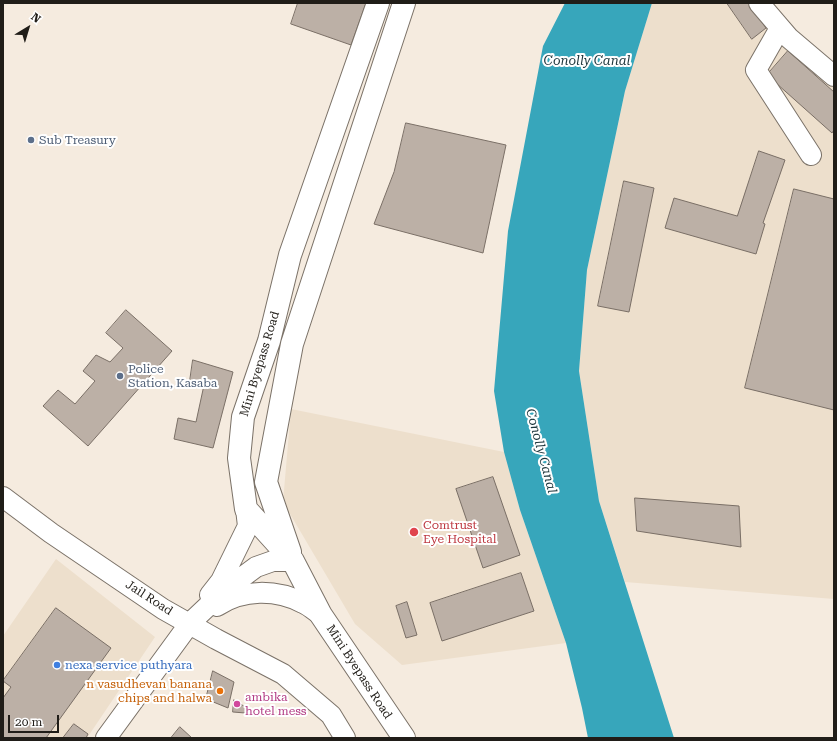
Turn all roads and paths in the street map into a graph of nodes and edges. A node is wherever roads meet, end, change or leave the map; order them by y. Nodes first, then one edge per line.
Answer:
1 (378, 3) edge
2 (404, 3) edge
3 (759, 3) edge
4 (780, 28) junction
5 (834, 76) edge
6 (811, 155) dead end
7 (3, 497) edge
8 (246, 509) junction
9 (293, 561) junction
10 (321, 614) junction
11 (190, 623) junction
12 (106, 738) edge
13 (345, 738) edge
14 (404, 738) edge

1 - 8 main road, Mini Byepass Road
2 - 9 main road
3 - 4 street
4 - 5 street
4 - 6 street
7 - 11 street, Jail Road
8 - 9 main road, Mini Byepass Road
8 - 11 street
9 - 10 main road, Mini Byepass Road
9 - 11 street
10 - 11 street
10 - 14 main road, Mini Byepass Road
11 - 12 street
11 - 13 street, Jail Road

